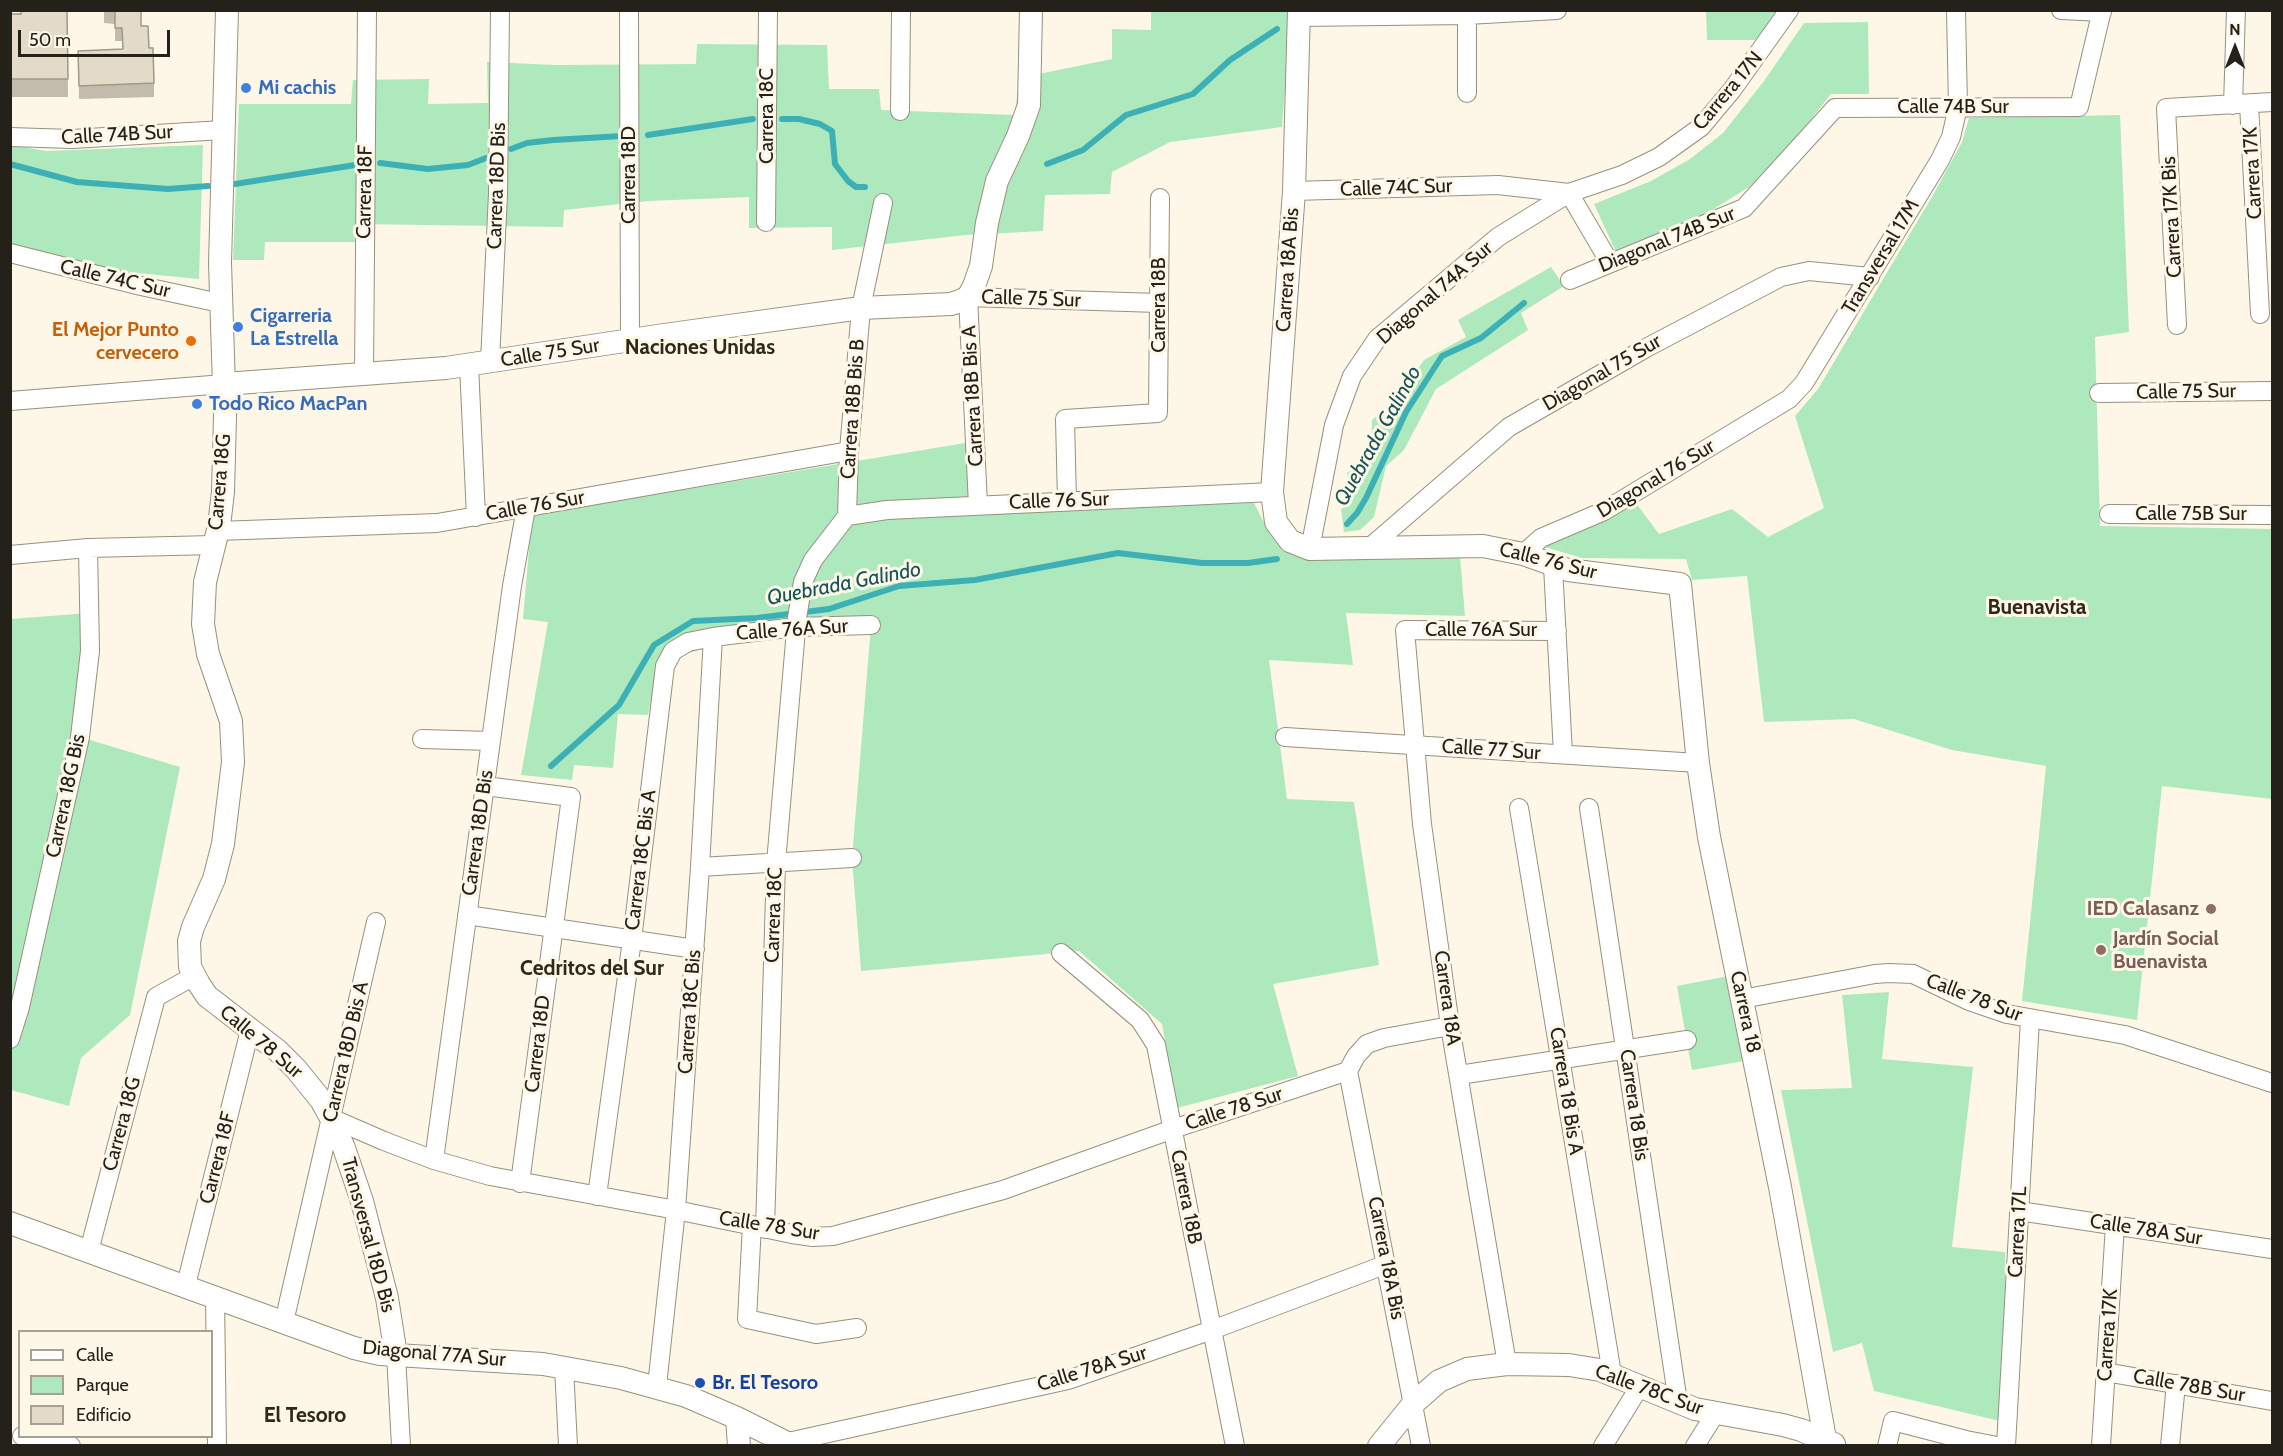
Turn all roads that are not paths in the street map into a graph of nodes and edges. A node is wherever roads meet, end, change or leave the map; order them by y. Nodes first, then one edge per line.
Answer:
1 (227, 10) edge
2 (367, 10) edge
3 (500, 10) edge
4 (629, 10) edge
5 (768, 10) edge
6 (901, 10) edge
7 (1031, 10) edge
8 (1557, 10) edge
9 (1789, 10) edge
10 (1956, 10) edge
11 (2061, 10) edge
12 (2236, 10) edge
13 (2102, 11) edge
14 (1467, 13) edge
15 (1298, 14) edge
16 (1467, 93) dead end
17 (2272, 102) edge
18 (2241, 104) junction
19 (1958, 107) junction
20 (900, 111) dead end
21 (1829, 112) joint
22 (223, 130) junction
23 (10, 136) edge
24 (1622, 175) joint
25 (1294, 191) junction
26 (1569, 193) junction
27 (1160, 198) dead end
28 (883, 203) dead end
29 (766, 222) dead end
30 (10, 253) edge
31 (1610, 263) junction
32 (1870, 277) junction
33 (1570, 280) dead end
34 (968, 297) junction
35 (220, 303) junction
36 (1159, 303) junction
37 (861, 308) junction
38 (2260, 314) dead end
39 (2177, 325) dead end
40 (630, 340) junction
41 (479, 364) junction
42 (364, 374) junction
43 (224, 384) junction
44 (2272, 391) edge
45 (2099, 393) dead end
46 (1789, 399) joint
47 (10, 401) edge
48 (849, 452) junction
49 (1272, 492) junction
50 (1067, 501) junction
51 (978, 505) junction
52 (526, 507) junction
53 (2109, 514) dead end
54 (2272, 515) edge
55 (476, 516) junction
56 (847, 516) junction
57 (216, 538) junction
58 (88, 548) junction
59 (1369, 548) junction
60 (1310, 549) junction
61 (1523, 554) junction
62 (10, 555) edge
63 (1553, 566) junction
64 (1680, 584) joint
65 (797, 616) junction
66 (871, 625) dead end
67 (1406, 630) joint
68 (1557, 631) junction
69 (713, 637) junction
70 (660, 703) joint
71 (1285, 737) dead end
72 (422, 739) dead end
73 (491, 741) junction
74 (1416, 745) junction
75 (1563, 754) junction
76 (1698, 763) junction
77 (485, 786) junction
78 (1519, 808) dead end
79 (1589, 808) dead end
80 (852, 858) dead end
81 (776, 863) junction
82 (700, 867) junction
83 (467, 915) junction
84 (376, 922) dead end
85 (553, 928) junction
86 (632, 940) junction
87 (694, 949) junction
88 (1061, 953) dead end
89 (194, 976) junction
90 (1742, 999) junction
91 (2030, 1019) junction
92 (1450, 1026) junction
93 (250, 1030) junction
94 (10, 1039) edge
95 (1687, 1040) dead end
96 (1625, 1050) junction
97 (1560, 1060) junction
98 (1348, 1071) junction
99 (1459, 1076) junction
100 (2272, 1083) edge
101 (331, 1118) junction
102 (1173, 1129) junction
103 (435, 1160) junction
104 (520, 1183) junction
105 (597, 1196) junction
106 (676, 1210) junction
107 (2019, 1211) junction
108 (10, 1223) edge
109 (2115, 1225) junction
110 (759, 1227) junction
111 (2272, 1249) edge
112 (89, 1251) junction
113 (1387, 1264) junction
114 (186, 1285) junction
115 (215, 1296) junction
116 (284, 1322) junction
117 (857, 1328) dead end
118 (1212, 1330) junction
119 (396, 1355) junction
120 (1507, 1364) junction
121 (564, 1367) junction
122 (2105, 1372) junction
123 (1612, 1374) junction
124 (2176, 1384) junction
125 (657, 1386) junction
126 (1640, 1386) junction
127 (2272, 1401) edge
128 (1678, 1402) junction
129 (1414, 1403) junction
130 (1715, 1414) junction
131 (737, 1418) junction
132 (31, 1438) edge
133 (1832, 1442) edge
134 (790, 1444) edge
135 (71, 1446) edge
136 (217, 1446) edge
137 (401, 1446) edge
138 (568, 1446) edge
139 (739, 1446) edge
140 (1235, 1446) edge
141 (1379, 1446) edge
142 (1421, 1446) edge
143 (1603, 1446) edge
144 (1695, 1446) edge
145 (1887, 1446) edge
146 (1997, 1446) edge
147 (2006, 1446) edge
148 (2101, 1446) edge
149 (2170, 1446) edge

1 - 22 street, Carrera 18G
2 - 42 street, Carrera 18F
3 - 41 street, Carrera 18D Bis
4 - 40 street, Carrera 18D
5 - 29 street, Carrera 18C
6 - 20 street
7 - 34 street, Carrera 18B Bis A
8 - 14 street
9 - 24 street, Carrera 17N
10 - 19 street, Transversal 17M
11 - 13 street
12 - 18 street, Carrera 17K
13 - 19 street, Calle 74B Sur
14 - 15 street
14 - 16 street
15 - 25 street, Carrera 18A Bis
17 - 18 street
18 - 38 street, Carrera 17K
18 - 39 street, Carrera 17K Bis
19 - 21 street, Calle 74B Sur
19 - 32 street, Transversal 17M
21 - 31 street, Diagonal 74B Sur
22 - 23 street, Calle 74B Sur
22 - 35 street, Carrera 18G
24 - 26 street, Diagonal 74A Sur
25 - 26 street, Calle 74C Sur
25 - 49 street, Carrera 18A Bis
26 - 31 street
26 - 60 street, Diagonal 74A Sur
27 - 36 street, Carrera 18B
28 - 37 street, Carrera 18B Bis B
30 - 35 street, Calle 74C Sur
31 - 33 street, Diagonal 74B Sur
32 - 46 street, Transversal 17M
32 - 59 street, Diagonal 75 Sur
34 - 36 street, Calle 75 Sur
34 - 37 street, Calle 75 Sur
34 - 51 street, Carrera 18B Bis A
35 - 43 street, Carrera 18G
36 - 50 street, Carrera 18B
37 - 40 street, Calle 75 Sur
37 - 48 street, Carrera 18B Bis B
40 - 41 street, Calle 75 Sur
41 - 42 street, Calle 75 Sur
41 - 55 street, Carrera 18D Bis
42 - 43 street, Calle 75 Sur
43 - 47 street, Calle 75 Sur
43 - 57 street, Carrera 18G
44 - 45 street, Calle 75 Sur
46 - 61 street, Diagonal 76 Sur
48 - 52 street, Calle 76 Sur
48 - 56 street, Carrera 18B Bis B
49 - 50 street, Calle 76 Sur
49 - 60 street, Carrera 18A Bis
50 - 51 street, Calle 76 Sur
51 - 56 street, Calle 76 Sur
52 - 55 street, Calle 76 Sur
52 - 73 street, Carrera 18D Bis
53 - 54 street, Calle 75B Sur
55 - 57 street, Calle 76 Sur
56 - 65 street
57 - 58 street, Calle 76 Sur
57 - 89 street, Carrera 18G
58 - 62 street, Calle 76 Sur
58 - 94 street, Carrera 18G Bis
59 - 60 street, Calle 76 Sur
59 - 61 street, Calle 76 Sur
61 - 63 street, Calle 76 Sur
63 - 64 street, Calle 76 Sur
63 - 68 street
64 - 76 street, Carrera 18
65 - 66 street, Calle 76A Sur
65 - 69 street, Calle 76A Sur
65 - 81 street, Carrera 18C
67 - 68 street, Calle 76A Sur
67 - 74 street, Carrera 18A
68 - 75 street
69 - 70 street, Calle 76A Sur
69 - 82 street, Carrera 18C Bis
70 - 86 street, Carrera 18C Bis A
71 - 74 street, Calle 77 Sur
72 - 73 street
73 - 77 street, Carrera 18D Bis
74 - 75 street, Calle 77 Sur
74 - 92 street, Carrera 18A
75 - 76 street, Calle 77 Sur
76 - 90 street, Carrera 18
77 - 83 street, Carrera 18D Bis
77 - 85 street, Carrera 18D
78 - 97 street, Carrera 18 Bis A
79 - 96 street, Carrera 18 Bis
80 - 81 street
81 - 82 street
81 - 110 street, Carrera 18C
82 - 87 street, Carrera 18C Bis
83 - 85 street
83 - 103 street, Carrera 18D Bis
84 - 101 street, Carrera 18D Bis A
85 - 86 street
85 - 104 street, Carrera 18D
86 - 87 street
86 - 105 street, Carrera 18C Bis A
87 - 106 street, Carrera 18C Bis
88 - 102 street, Carrera 18B
89 - 93 street, Calle 78 Sur
89 - 112 street, Carrera 18G
90 - 91 street, Calle 78 Sur
90 - 133 street, Carrera 18
91 - 100 street, Calle 78 Sur
91 - 107 street, Carrera 17L
92 - 98 street
92 - 99 street, Carrera 18A
93 - 101 street, Calle 78 Sur
93 - 114 street, Carrera 18F
95 - 96 street
96 - 97 street
96 - 128 street, Carrera 18 Bis
97 - 99 street
97 - 123 street, Carrera 18 Bis A
98 - 102 street, Calle 78 Sur
98 - 113 street, Carrera 18A Bis
99 - 120 street, Carrera 18A
101 - 103 street, Calle 78 Sur
101 - 116 street, Carrera 18D Bis A
101 - 119 street, Transversal 18D Bis
102 - 110 street, Calle 78 Sur
102 - 118 street, Carrera 18B
103 - 104 street, Calle 78 Sur
104 - 105 street, Calle 78 Sur
105 - 106 street, Calle 78 Sur
106 - 110 street, Calle 78 Sur
106 - 125 street, Carrera 18C Bis
107 - 109 street, Calle 78A Sur
107 - 147 street, Carrera 17L
108 - 112 street, Diagonal 77A Sur
109 - 111 street, Calle 78A Sur
109 - 122 street, Carrera 17K
110 - 117 street, Carrera 18C
112 - 114 street, Diagonal 77A Sur
113 - 118 street, Calle 78A Sur
113 - 129 street, Carrera 18A Bis
114 - 115 street, Diagonal 77A Sur
115 - 116 street, Diagonal 77A Sur
115 - 136 street
116 - 119 street, Diagonal 77A Sur
118 - 134 street, Calle 78A Sur
118 - 140 street, Carrera 18B
119 - 121 street, Diagonal 77A Sur
119 - 137 street
120 - 123 street, Calle 78C Sur
120 - 129 street, Calle 78C Sur
121 - 125 street, Diagonal 77A Sur
121 - 138 street
122 - 124 street, Calle 78B Sur
122 - 148 street, Carrera 17K
123 - 126 street, Calle 78C Sur
124 - 127 street, Calle 78B Sur
124 - 149 street
125 - 131 street, Diagonal 77A Sur
126 - 128 street, Calle 78C Sur
126 - 143 street
128 - 130 street, Calle 78C Sur
129 - 141 street, Calle 78C Sur
129 - 142 street, Carrera 18A Bis
130 - 133 street, Calle 78C Sur
130 - 144 street
131 - 134 street, Diagonal 77A Sur
131 - 139 street
132 - 135 street
145 - 146 street

